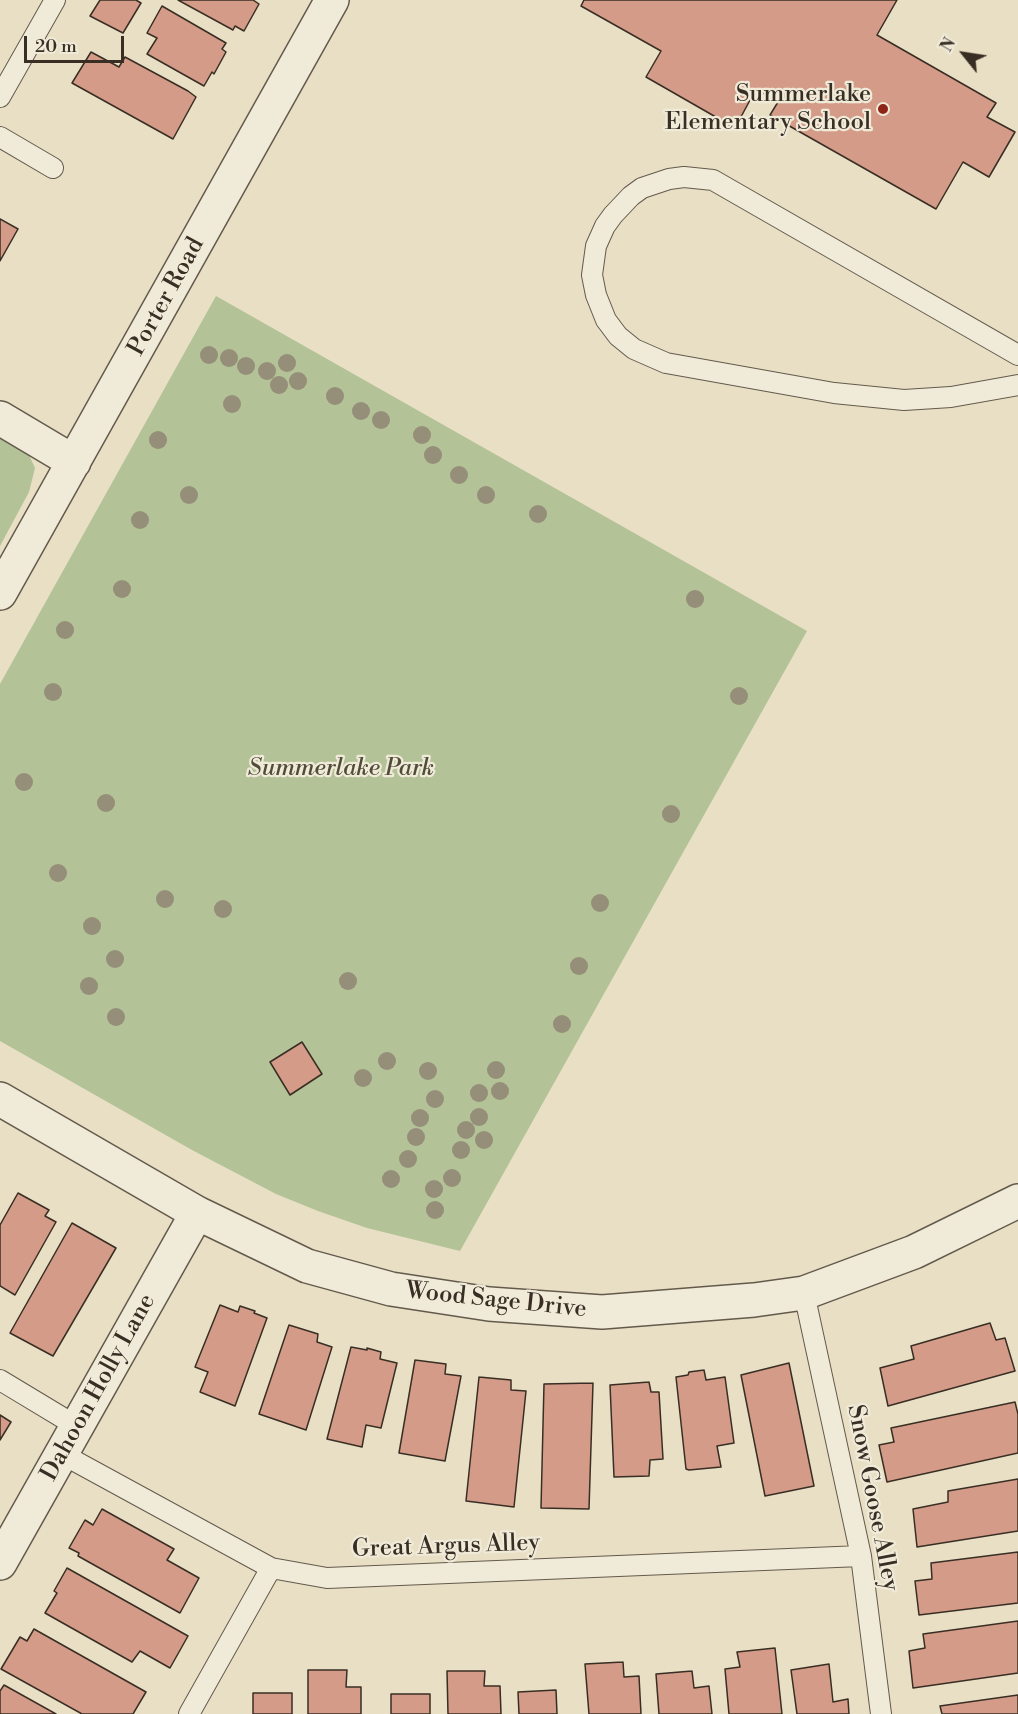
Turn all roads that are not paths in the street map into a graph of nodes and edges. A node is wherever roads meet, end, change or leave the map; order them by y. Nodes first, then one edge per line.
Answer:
1 (55, 0) edge
2 (332, 0) edge
3 (0, 97) edge
4 (0, 138) edge
5 (53, 168) dead end
6 (1018, 355) edge
7 (1018, 385) edge
8 (0, 418) edge
9 (74, 462) junction
10 (0, 593) edge
11 (0, 1100) edge
12 (1018, 1201) edge
13 (197, 1213) junction
14 (804, 1293) junction
15 (0, 1380) edge
16 (70, 1441) junction
17 (861, 1556) junction
18 (0, 1563) edge
19 (271, 1568) junction
20 (189, 1714) edge
21 (881, 1714) edge

1 - 3 lane
2 - 9 street, Porter Road
4 - 5 lane
6 - 7 lane
8 - 9 street
9 - 10 street, Porter Road
11 - 13 street, Wood Sage Drive
12 - 14 street, Wood Sage Drive
13 - 14 street, Wood Sage Drive
13 - 16 street, Dahoon Holly Lane
14 - 17 lane, Snow Goose Alley
15 - 16 lane, Great Argus Alley
16 - 18 street, Dahoon Holly Lane
16 - 19 lane, Great Argus Alley
17 - 19 lane, Great Argus Alley
17 - 21 lane, Snow Goose Alley
19 - 20 lane

